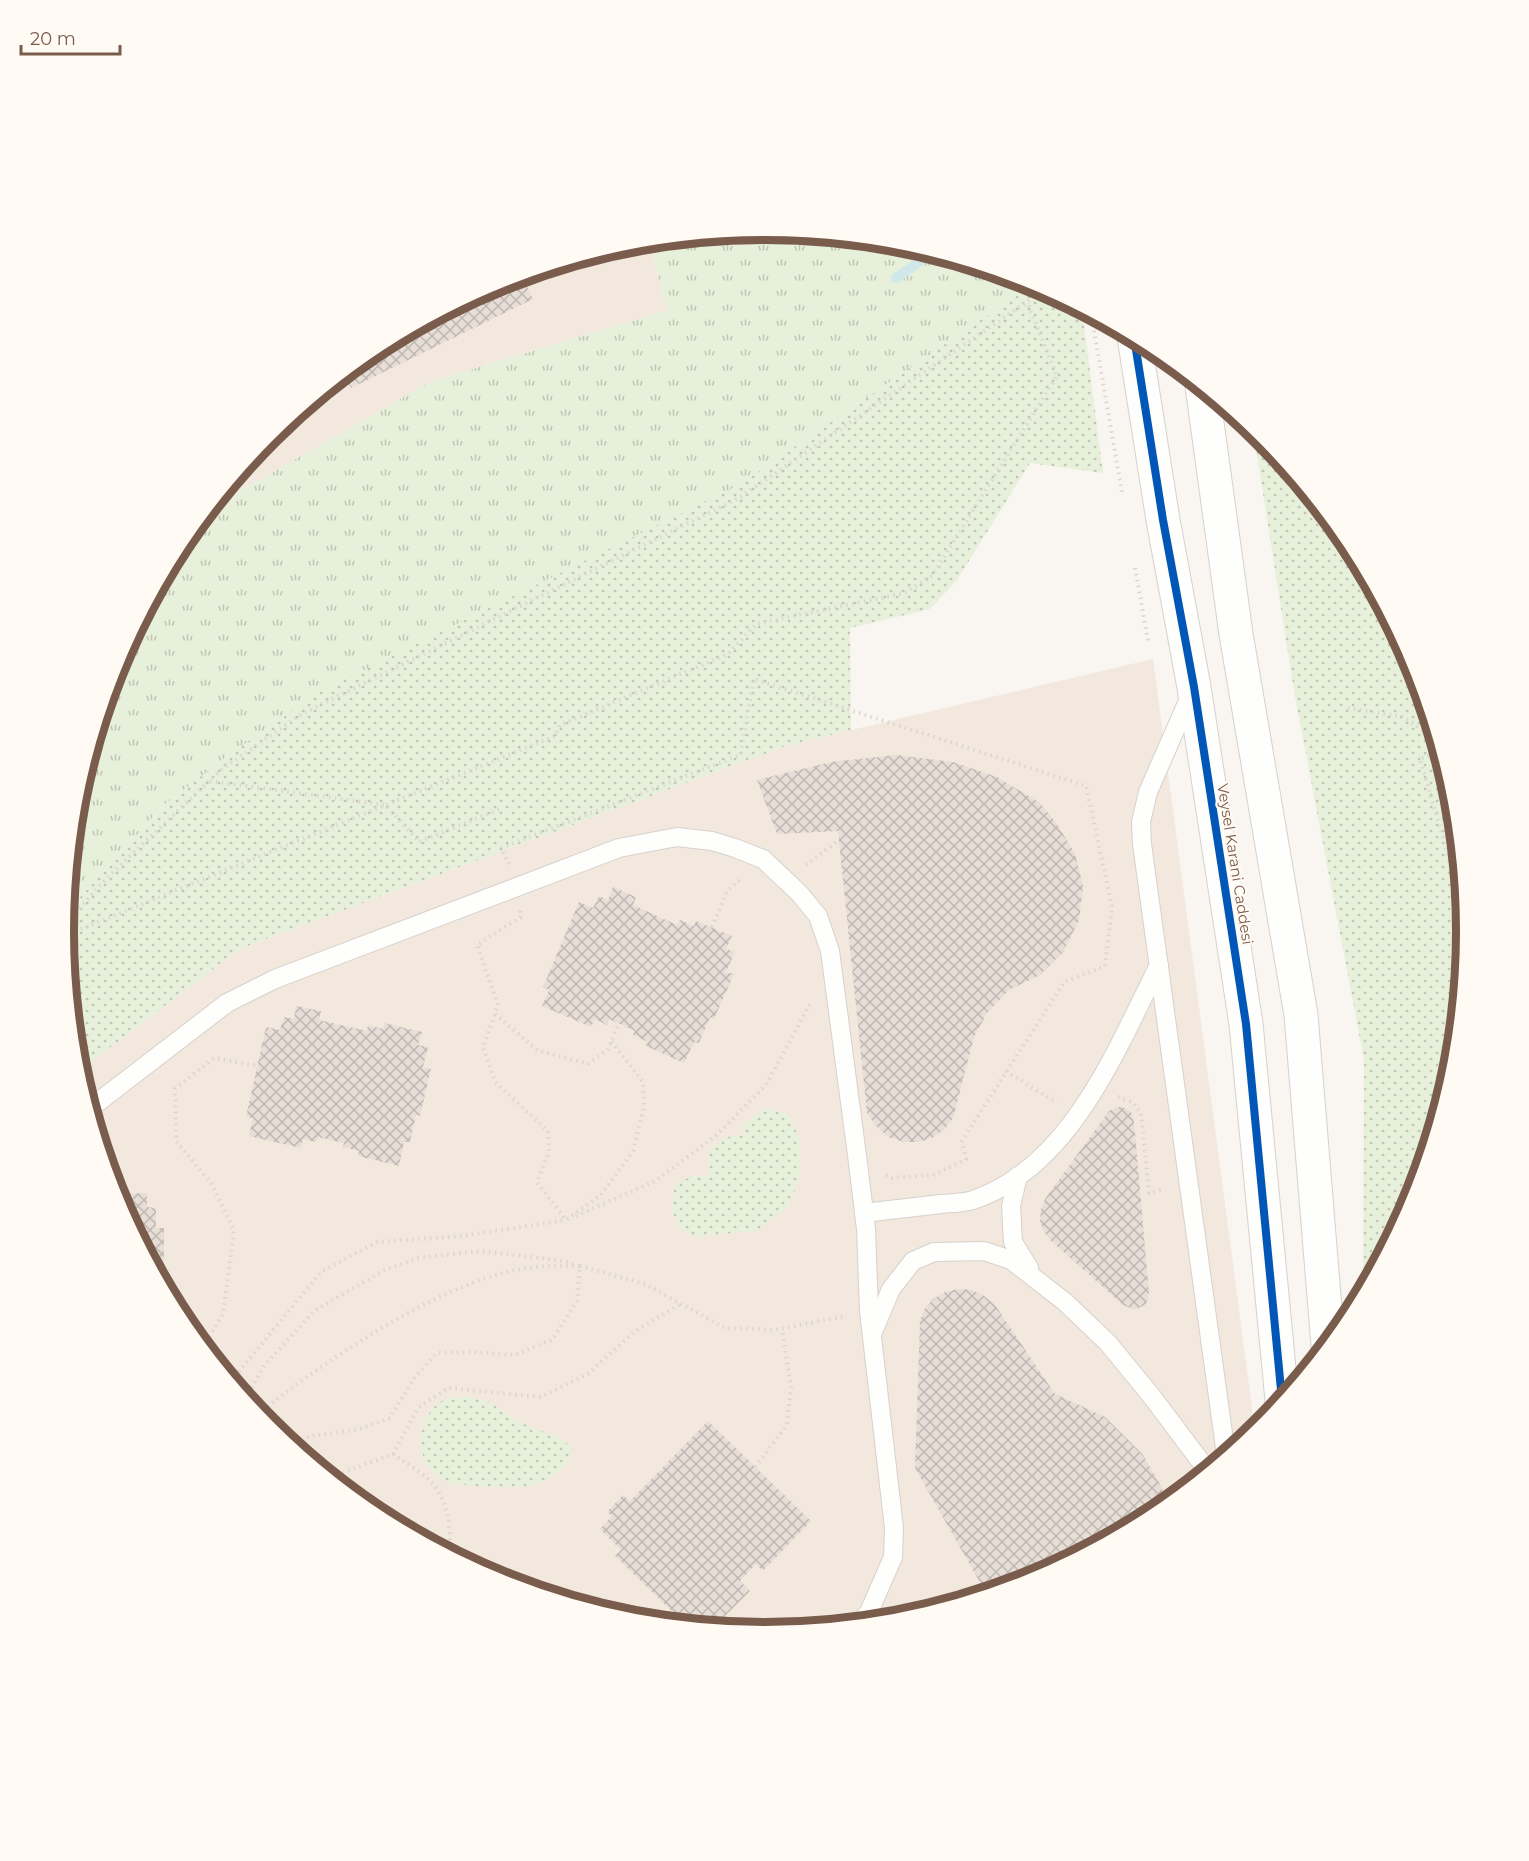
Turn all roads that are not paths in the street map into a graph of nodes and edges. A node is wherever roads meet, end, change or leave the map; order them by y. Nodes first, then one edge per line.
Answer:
1 (1136, 348) edge
2 (1204, 397) edge
3 (1194, 687) junction
4 (1159, 965) junction
5 (96, 1104) edge
6 (1018, 1176) junction
7 (864, 1213) junction
8 (1035, 1279) junction
9 (1327, 1331) edge
10 (872, 1334) junction
11 (1281, 1389) edge
12 (1225, 1446) edge
13 (1203, 1464) edge
14 (866, 1614) edge

1 - 3 street, Veysel Karani Caddesi
2 - 9 street
3 - 4 lane
3 - 11 street, Veysel Karani Caddesi
4 - 6 lane
4 - 12 lane
5 - 7 lane
6 - 7 lane
6 - 8 lane
7 - 10 lane
8 - 10 lane
8 - 13 lane
10 - 14 lane

